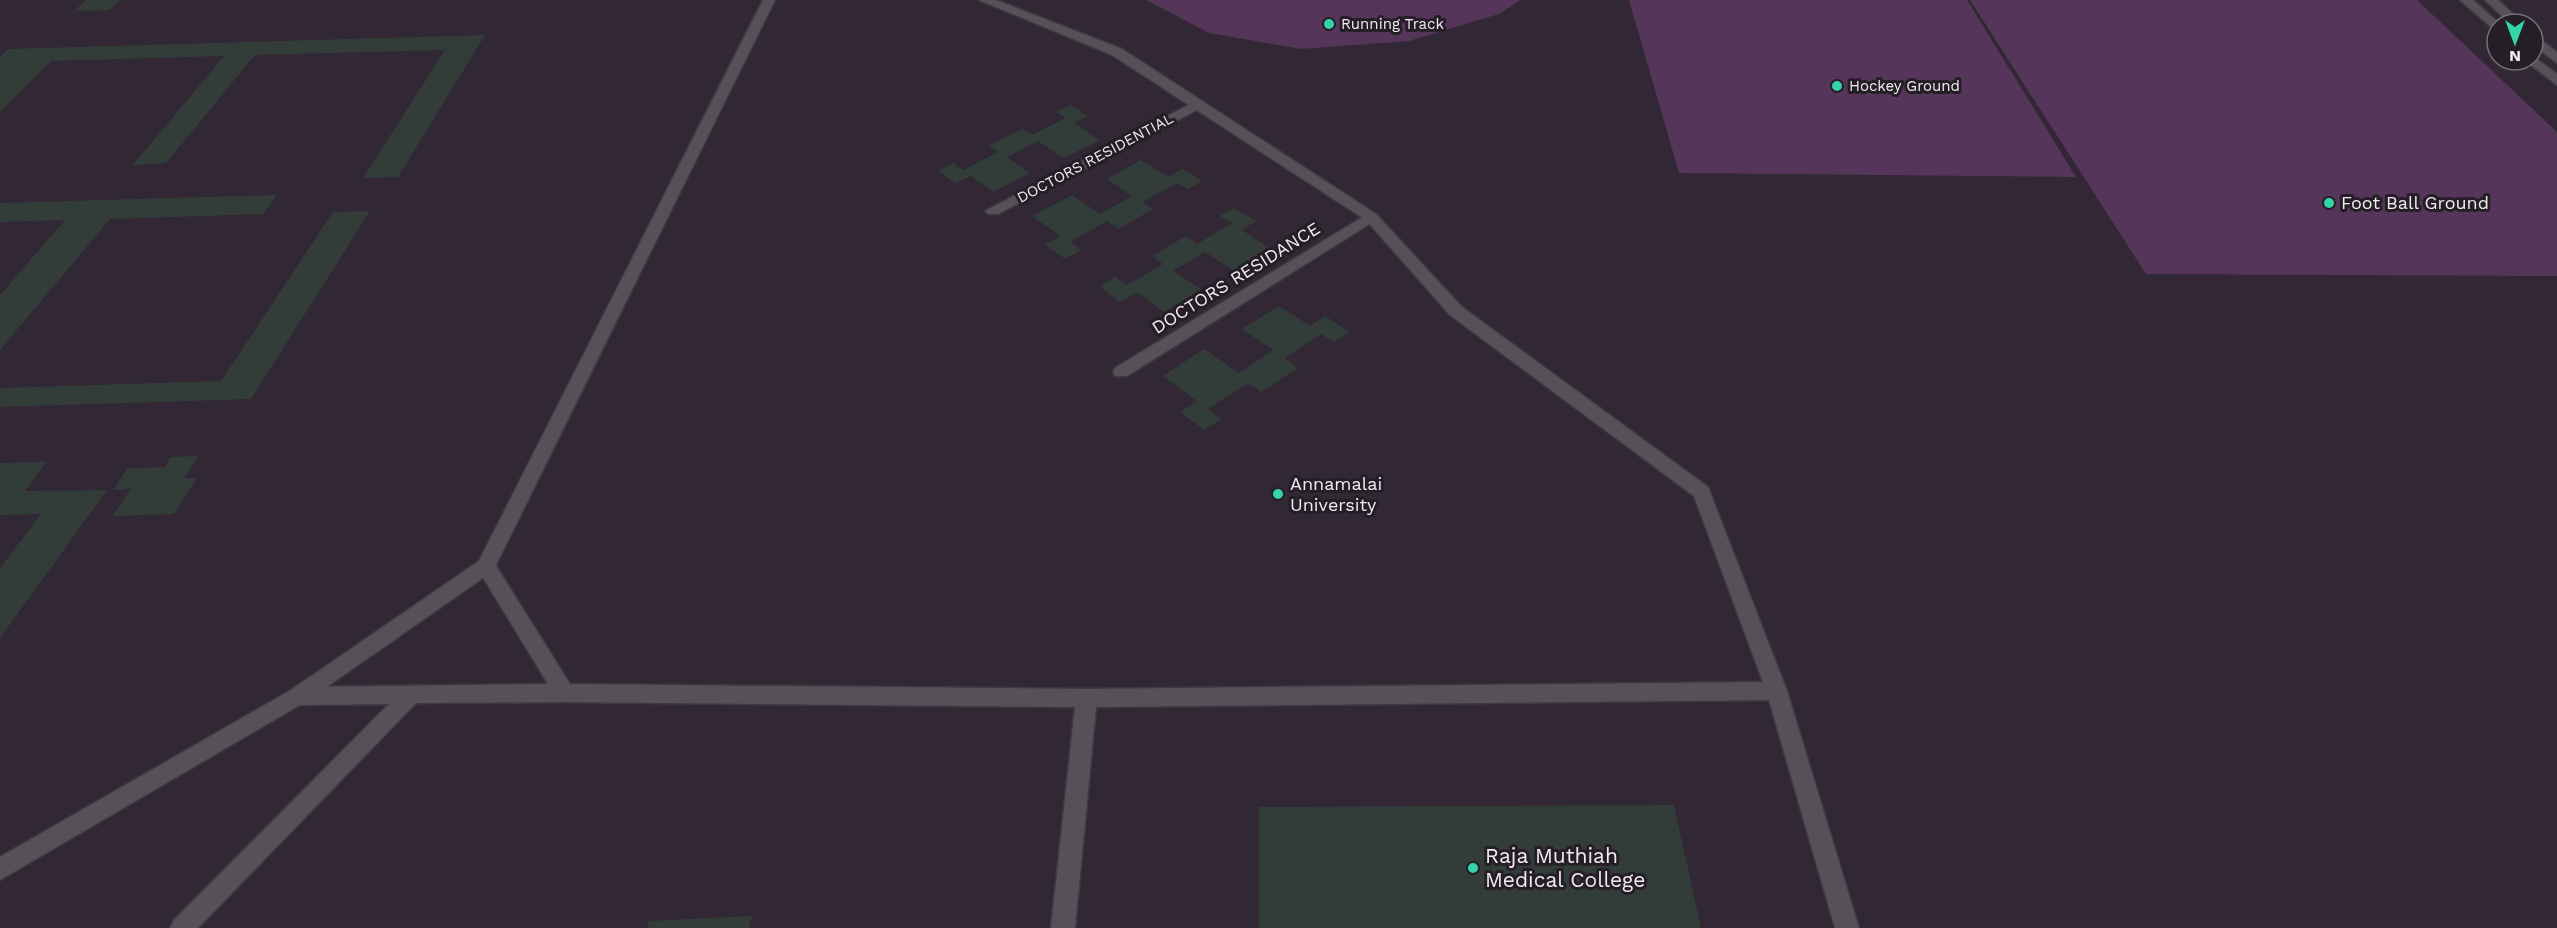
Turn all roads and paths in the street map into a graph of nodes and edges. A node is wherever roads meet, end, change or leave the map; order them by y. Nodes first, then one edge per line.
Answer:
1 (769, 0) edge
2 (985, 0) edge
3 (2466, 0) edge
4 (2491, 0) edge
5 (2504, 12) edge
6 (2485, 17) edge
7 (2545, 48) edge
8 (2557, 59) edge
9 (2545, 70) edge
10 (2557, 81) edge
11 (1198, 104) junction
12 (993, 212) dead end
13 (1371, 217) junction
14 (1121, 372) dead end
15 (486, 566) junction
16 (1777, 691) junction
17 (564, 693) junction
18 (411, 695) junction
19 (298, 696) junction
20 (1086, 698) junction
21 (0, 869) edge
22 (182, 928) edge
23 (1063, 928) edge
24 (1847, 928) edge

1 - 15 street
2 - 11 street
3 - 6 street
4 - 5 street
7 - 8 street
9 - 10 street
11 - 12 street, DOCTORS RESIDENTIAL
11 - 13 street
13 - 14 street, DOCTORS RESIDANCE
13 - 16 street
15 - 17 street
15 - 19 street
16 - 20 street
16 - 24 street
17 - 18 street
17 - 20 street
18 - 19 street
18 - 22 street
19 - 21 street
20 - 23 street

